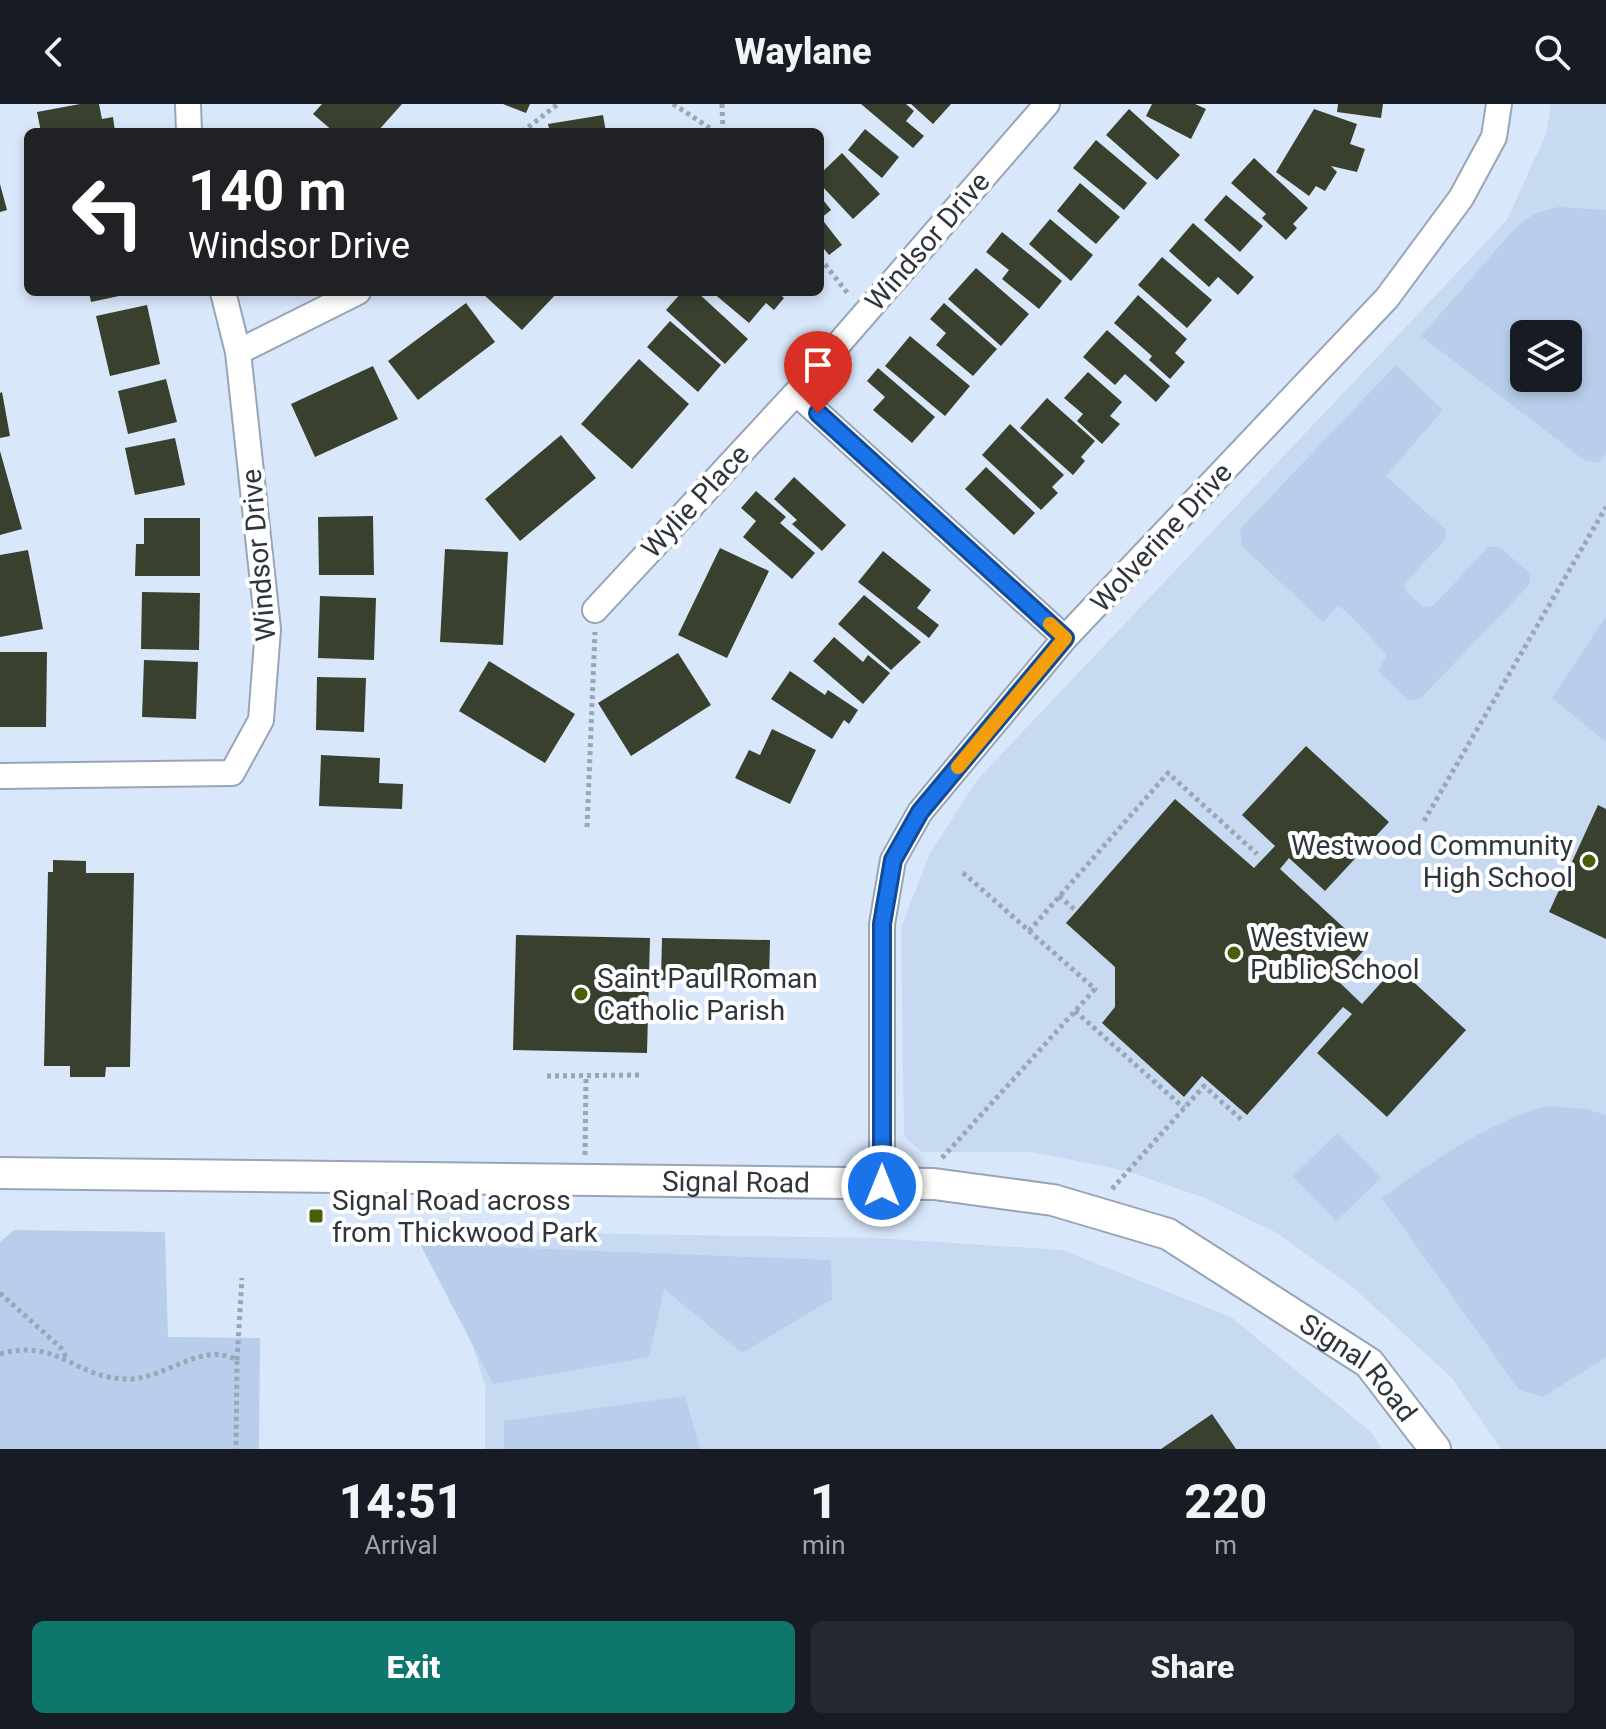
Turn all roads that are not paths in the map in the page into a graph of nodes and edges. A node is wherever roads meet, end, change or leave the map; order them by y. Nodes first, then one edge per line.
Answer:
1 (188, 104) edge
2 (1047, 104) edge
3 (1499, 104) edge
4 (189, 128) edge
5 (224, 296) edge
6 (350, 296) edge
7 (238, 352) junction
8 (796, 393) junction
9 (595, 610) road end
10 (1065, 638) junction
11 (0, 776) edge
12 (0, 1173) edge
13 (882, 1186) junction
14 (1435, 1449) edge

1 - 4 street
2 - 8 street, Windsor Drive
3 - 10 street, Wolverine Drive
5 - 7 street, Windsor Drive
6 - 7 street
7 - 11 street, Windsor Drive
8 - 9 street, Wylie Place
8 - 10 street
10 - 13 street, Wolverine Drive
12 - 13 street, Signal Road
13 - 14 street, Signal Road

